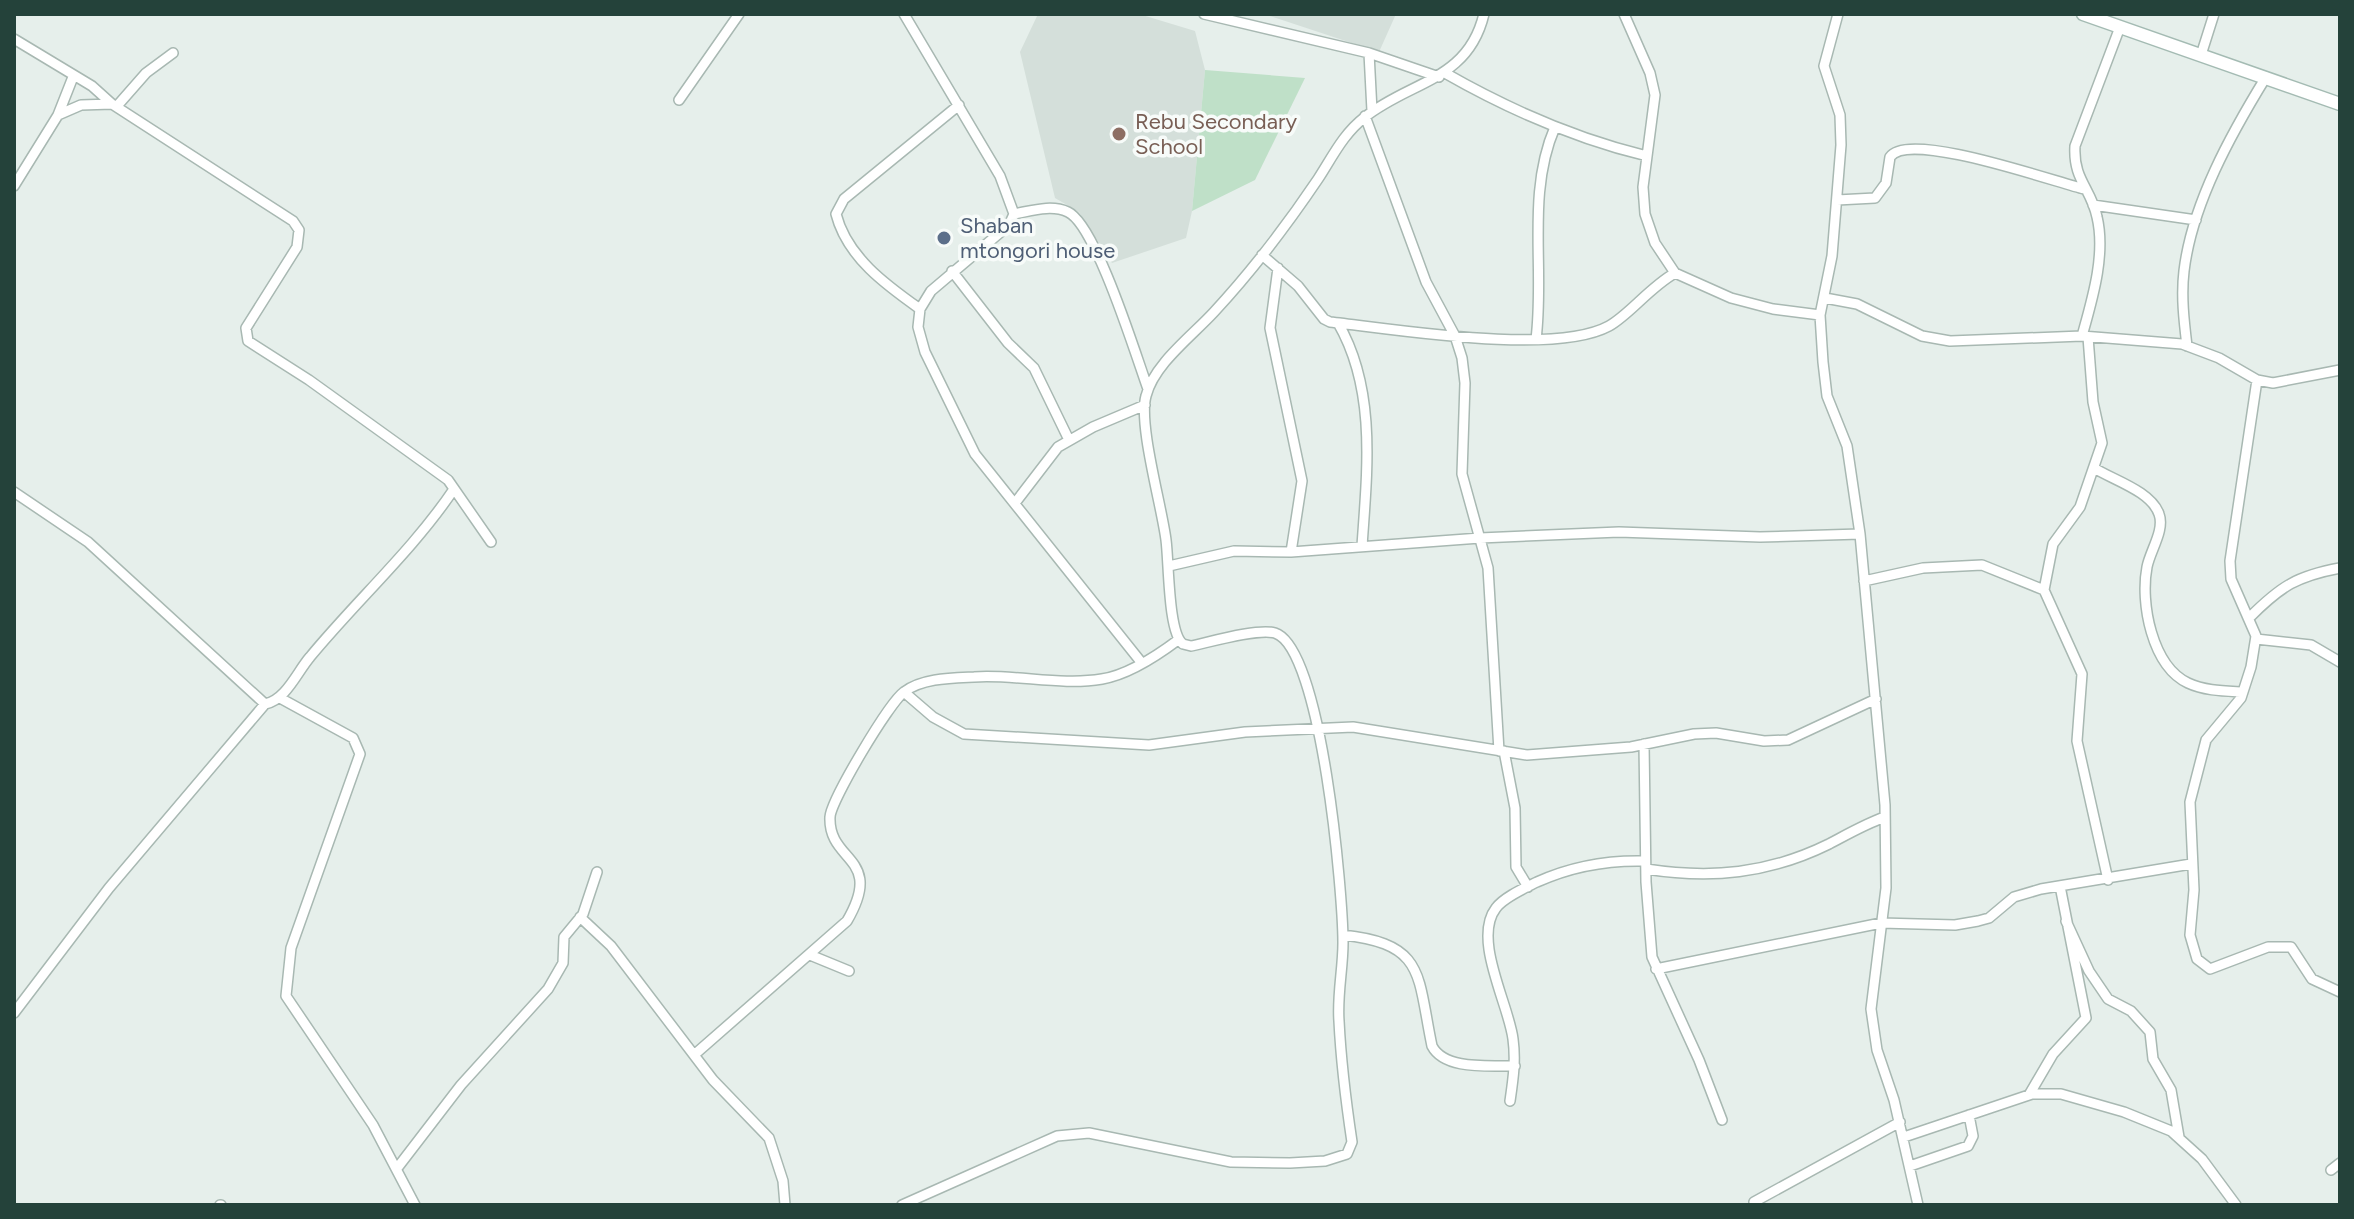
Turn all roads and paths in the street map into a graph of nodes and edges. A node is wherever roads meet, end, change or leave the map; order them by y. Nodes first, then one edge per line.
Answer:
1 (739, 14) edge
2 (904, 14) edge
3 (1204, 14) edge
4 (1484, 14) edge
5 (1624, 14) edge
6 (1838, 14) edge
7 (2083, 14) edge
8 (2214, 14) edge
9 (2120, 27) junction
10 (14, 39) edge
11 (173, 53) dead end
12 (1369, 53) junction
13 (2201, 55) junction
14 (1442, 75) junction
15 (73, 77) junction
16 (2266, 77) junction
17 (679, 100) dead end
18 (2340, 104) edge
19 (114, 105) junction
20 (959, 105) junction
21 (1369, 114) junction
22 (58, 115) junction
23 (1555, 127) junction
24 (1647, 156) junction
25 (14, 186) edge
26 (2084, 189) junction
27 (1837, 200) junction
28 (2093, 205) junction
29 (1014, 214) junction
30 (2196, 220) junction
31 (1262, 255) junction
32 (1278, 268) junction
33 (952, 271) junction
34 (1675, 273) junction
35 (1825, 298) junction
36 (920, 309) junction
37 (1820, 315) junction
38 (1338, 323) junction
39 (1455, 336) junction
40 (2085, 336) junction
41 (1536, 339) junction
42 (2187, 346) junction
43 (2340, 370) edge
44 (2257, 380) junction
45 (1148, 390) junction
46 (1145, 405) junction
47 (1069, 440) junction
48 (2094, 468) junction
49 (454, 489) junction
50 (14, 492) edge
51 (1015, 503) junction
52 (1860, 534) junction
53 (1480, 538) junction
54 (491, 542) dead end
55 (1362, 546) junction
56 (1291, 552) junction
57 (1169, 566) junction
58 (2340, 568) edge
59 (1864, 581) junction
60 (2044, 590) junction
61 (2250, 617) junction
62 (2256, 639) junction
63 (1178, 640) junction
64 (2338, 659) edge
65 (1141, 662) junction
66 (904, 692) junction
67 (2243, 692) junction
68 (280, 698) junction
69 (1876, 699) junction
70 (265, 704) junction
71 (1319, 727) junction
72 (1644, 744) junction
73 (1501, 751) junction
74 (1885, 817) junction
75 (2191, 864) junction
76 (1646, 865) junction
77 (597, 872) dead end
78 (2108, 880) junction
79 (2060, 886) junction
80 (1528, 887) junction
81 (580, 917) junction
82 (2066, 921) junction
83 (1881, 923) junction
84 (1343, 935) junction
85 (810, 955) junction
86 (1656, 969) junction
87 (849, 971) dead end
88 (2340, 980) edge
89 (2330, 986) junction
90 (2340, 992) edge
91 (14, 1013) edge
92 (694, 1055) junction
93 (1515, 1066) junction
94 (2029, 1095) junction
95 (1510, 1101) dead end
96 (1969, 1115) junction
97 (1722, 1120) dead end
98 (1900, 1122) junction
99 (1904, 1137) junction
100 (2179, 1137) junction
101 (2340, 1163) edge
102 (1910, 1166) junction
103 (398, 1167) junction
104 (2331, 1170) dead end
105 (1754, 1202) dead end
106 (415, 1205) edge
107 (785, 1205) edge
108 (902, 1205) edge
109 (1918, 1205) edge
110 (2236, 1205) edge

1 - 17 street
2 - 20 street
3 - 12 street
4 - 14 street
5 - 24 street
6 - 27 street
7 - 9 main road
8 - 13 street
9 - 13 main road
9 - 26 street
10 - 15 street
11 - 19 street
12 - 14 street
12 - 21 street
13 - 16 main road
14 - 21 street
14 - 23 street
15 - 19 street
15 - 22 street
16 - 18 main road
16 - 30 street
19 - 22 street
19 - 49 street
20 - 29 street
20 - 36 street
21 - 31 street
21 - 39 street
22 - 25 street
23 - 24 street
23 - 41 street
24 - 34 street
26 - 27 street
26 - 28 street
27 - 35 street
28 - 30 street
28 - 40 street
29 - 33 street
29 - 45 street
30 - 42 street
31 - 32 street
31 - 45 street
32 - 38 street
32 - 56 street
33 - 36 street
33 - 47 street
34 - 37 street
34 - 41 street
35 - 37 street
35 - 40 street
36 - 51 street
37 - 52 street
38 - 39 street
38 - 55 street
39 - 41 street
39 - 53 street
40 - 42 street
40 - 48 street
42 - 44 street
43 - 44 street
44 - 61 street
45 - 46 street
46 - 47 street
46 - 57 street
47 - 51 street
48 - 60 street
48 - 67 street
49 - 54 street
49 - 68 street
50 - 70 street
51 - 65 street
52 - 53 street
52 - 59 street
53 - 55 street
53 - 73 street
55 - 56 street
56 - 57 street
57 - 63 street
58 - 61 street
59 - 60 street
59 - 69 street
60 - 78 street
61 - 62 street
62 - 64 street
62 - 67 street
63 - 65 street
63 - 71 street
65 - 66 street
66 - 71 street
66 - 85 street
67 - 75 street
68 - 70 street
68 - 103 street
69 - 72 street
69 - 74 street
70 - 91 street
71 - 73 street
71 - 84 street
72 - 73 street
72 - 76 street
73 - 80 street
74 - 76 street
74 - 83 street
75 - 78 street
75 - 89 street
76 - 80 street
76 - 86 street
77 - 81 street
78 - 79 street
79 - 82 street
79 - 83 street
80 - 93 street
81 - 92 street
81 - 103 street
82 - 94 street
82 - 100 street
83 - 86 street
83 - 98 street
84 - 93 street
84 - 108 street
85 - 87 street
85 - 92 street
86 - 97 street
88 - 89 street
89 - 90 street
92 - 107 street
93 - 95 street
94 - 96 street
94 - 100 street
96 - 99 street
96 - 102 street
98 - 99 street
98 - 105 street
99 - 102 street
100 - 110 street
101 - 104 street
102 - 109 street
103 - 106 street

